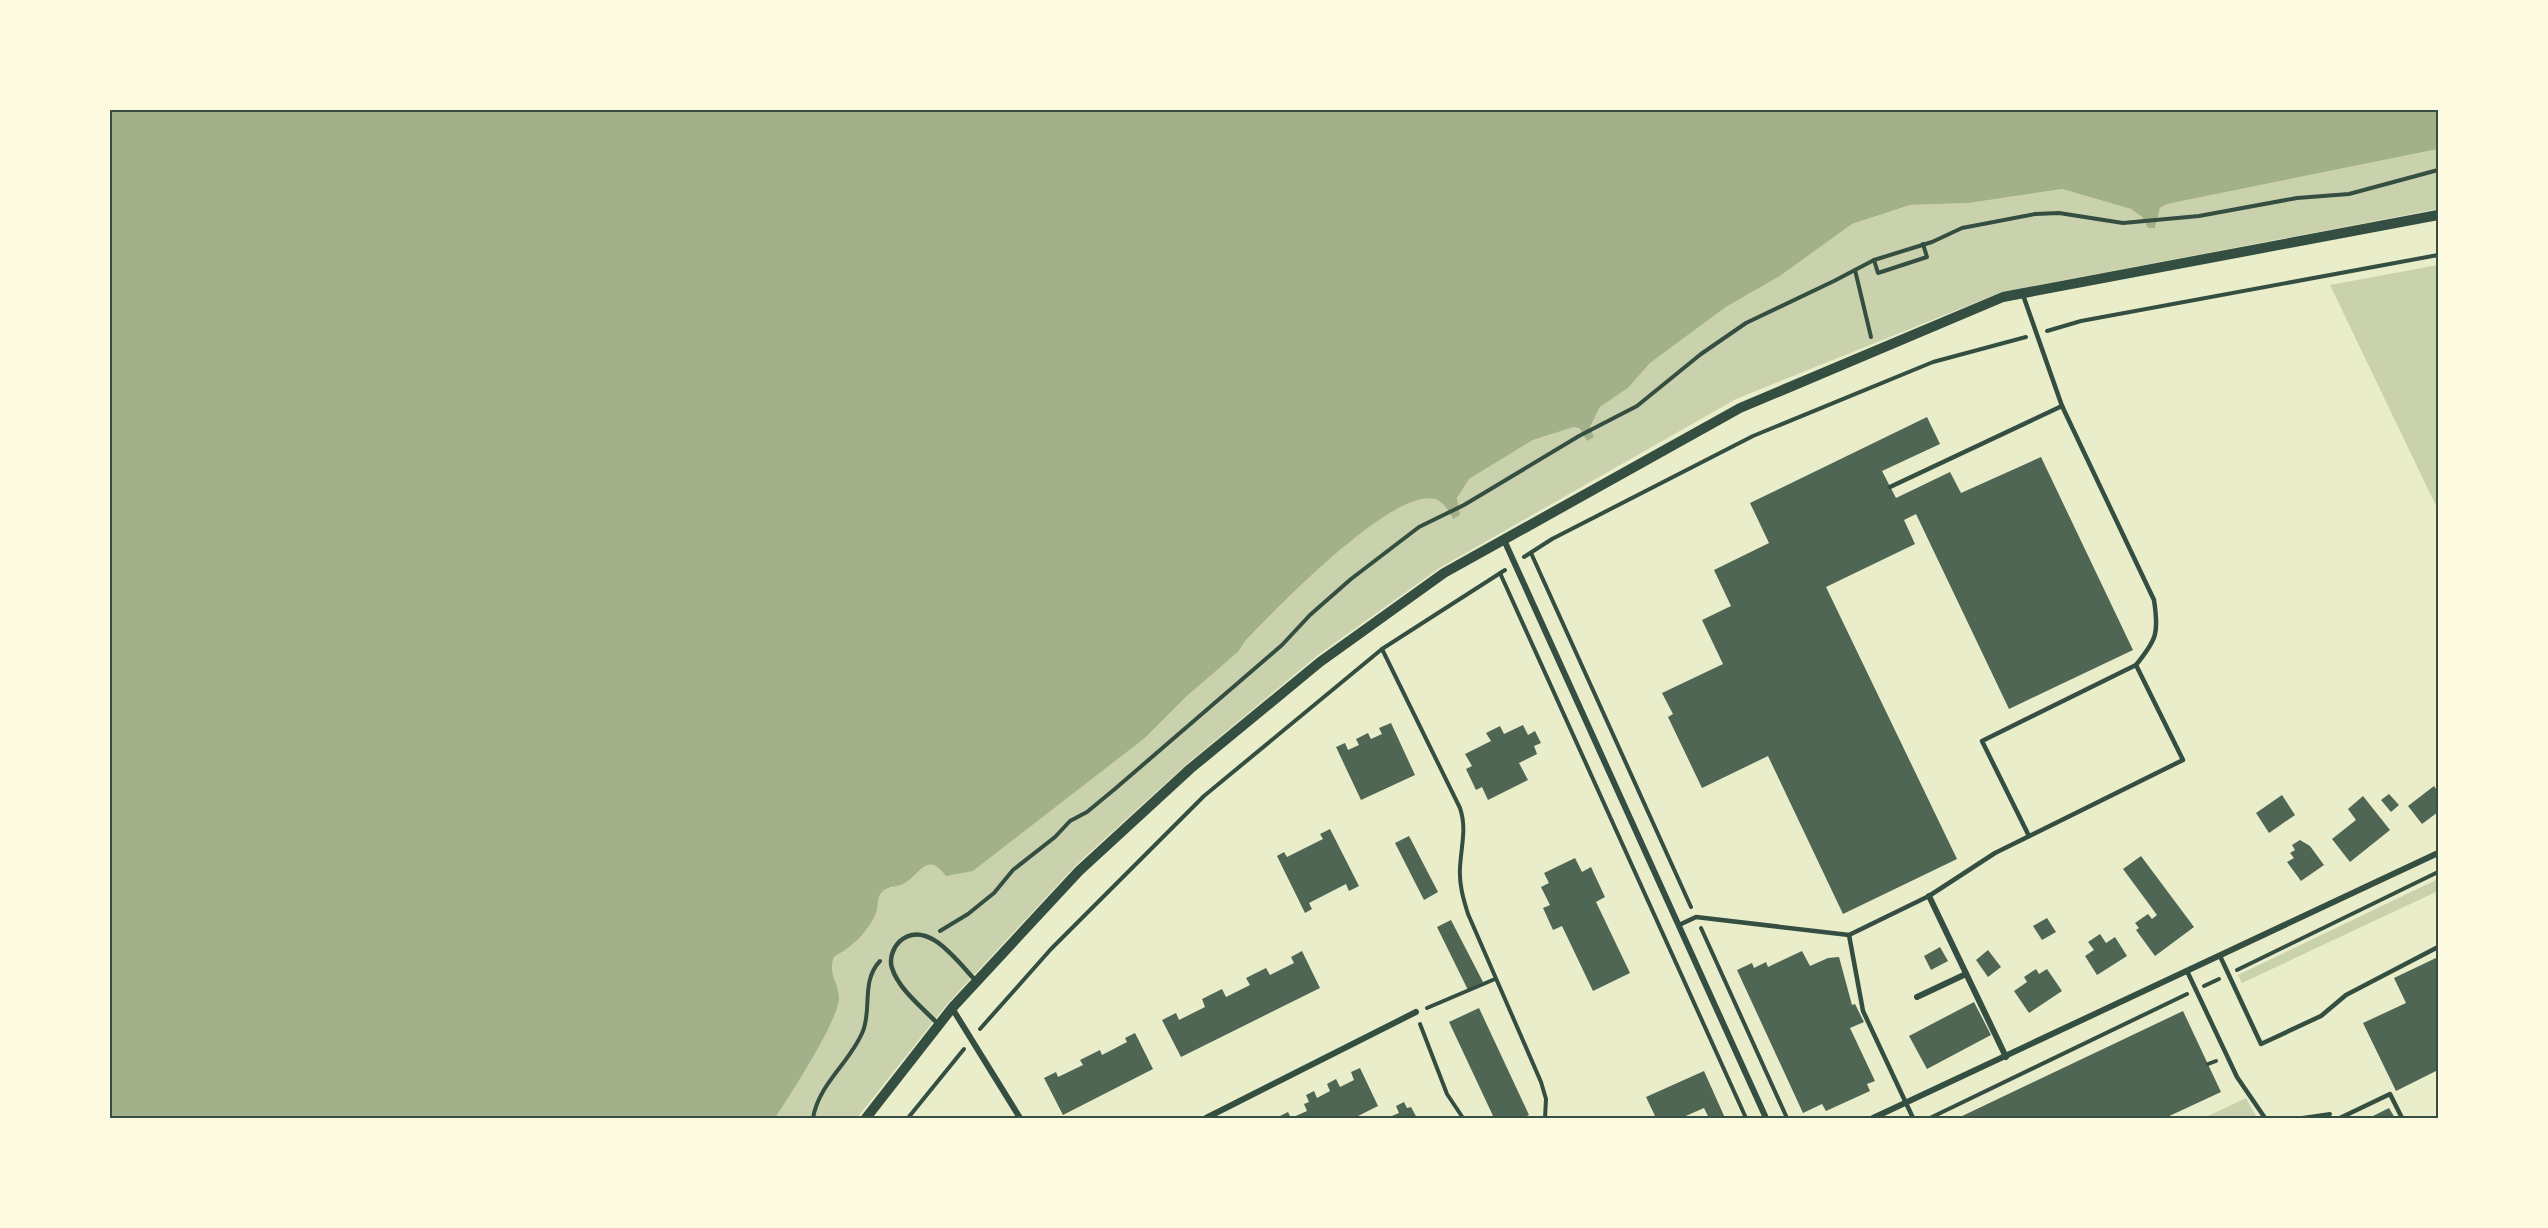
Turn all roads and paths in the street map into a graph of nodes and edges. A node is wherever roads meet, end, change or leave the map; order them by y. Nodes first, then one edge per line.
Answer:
1 (2439, 170) edge
2 (2439, 215) edge
3 (1923, 244) junction
4 (2439, 255) edge
5 (1874, 260) junction
6 (1855, 270) junction
7 (2022, 292) junction
8 (2037, 334) junction
9 (1874, 351) junction
10 (2062, 406) junction
11 (1890, 487) dead end
12 (1504, 540) junction
13 (1531, 553) junction
14 (1515, 563) junction
15 (1500, 573) junction
16 (1382, 649) junction
17 (2136, 665) junction
18 (2029, 836) junction
19 (2439, 853) edge
20 (1929, 896) junction
21 (1696, 917) junction
22 (1679, 925) junction
23 (1849, 935) junction
24 (932, 937) junction
25 (2439, 947) edge
26 (892, 953) junction
27 (2220, 956) junction
28 (2187, 971) junction
29 (1966, 974) junction
30 (1495, 979) junction
31 (977, 982) junction
32 (1917, 998) dead end
33 (952, 1008) junction
34 (1416, 1012) junction
35 (939, 1025) junction
36 (973, 1038) junction
37 (2006, 1057) junction
38 (1905, 1104) junction
39 (1884, 1116) edge
40 (813, 1119) edge
41 (866, 1119) edge
42 (908, 1119) edge
43 (1020, 1119) edge
44 (1206, 1119) edge
45 (1463, 1119) edge
46 (1545, 1119) edge
47 (1746, 1119) edge
48 (1766, 1119) edge
49 (1787, 1119) edge
50 (1873, 1119) edge
51 (1913, 1119) edge
52 (2265, 1119) edge
53 (2302, 1119) edge
54 (2334, 1119) edge
55 (2340, 1119) edge
56 (2402, 1119) edge

1 - 3 path
2 - 7 street
3 - 5 path
3 - 5 path
4 - 8 path
5 - 6 path
6 - 9 path
6 - 24 path
7 - 8 lane
7 - 9 street
8 - 10 lane
8 - 13 path
9 - 12 street
10 - 11 lane
10 - 17 lane
12 - 14 street
12 - 31 street
13 - 14 path
13 - 21 path
14 - 15 path
14 - 22 street
15 - 16 path
15 - 47 path
16 - 30 path
16 - 36 path
17 - 18 lane
17 - 18 lane
18 - 20 lane
19 - 27 street
20 - 23 lane
20 - 29 street
21 - 22 lane
21 - 23 lane
21 - 49 path
22 - 48 street
23 - 38 lane
24 - 26 lane
24 - 31 lane
25 - 27 lane
26 - 35 lane
26 - 40 path
27 - 28 street
28 - 37 street
28 - 52 lane
29 - 32 street
29 - 37 street
30 - 34 path
30 - 46 path
31 - 33 street
33 - 35 street
33 - 36 street
34 - 44 street
34 - 45 path
35 - 41 street
36 - 42 path
36 - 43 street
37 - 38 street
38 - 39 street
38 - 51 lane
39 - 50 street
53 - 54 path
55 - 56 lane

